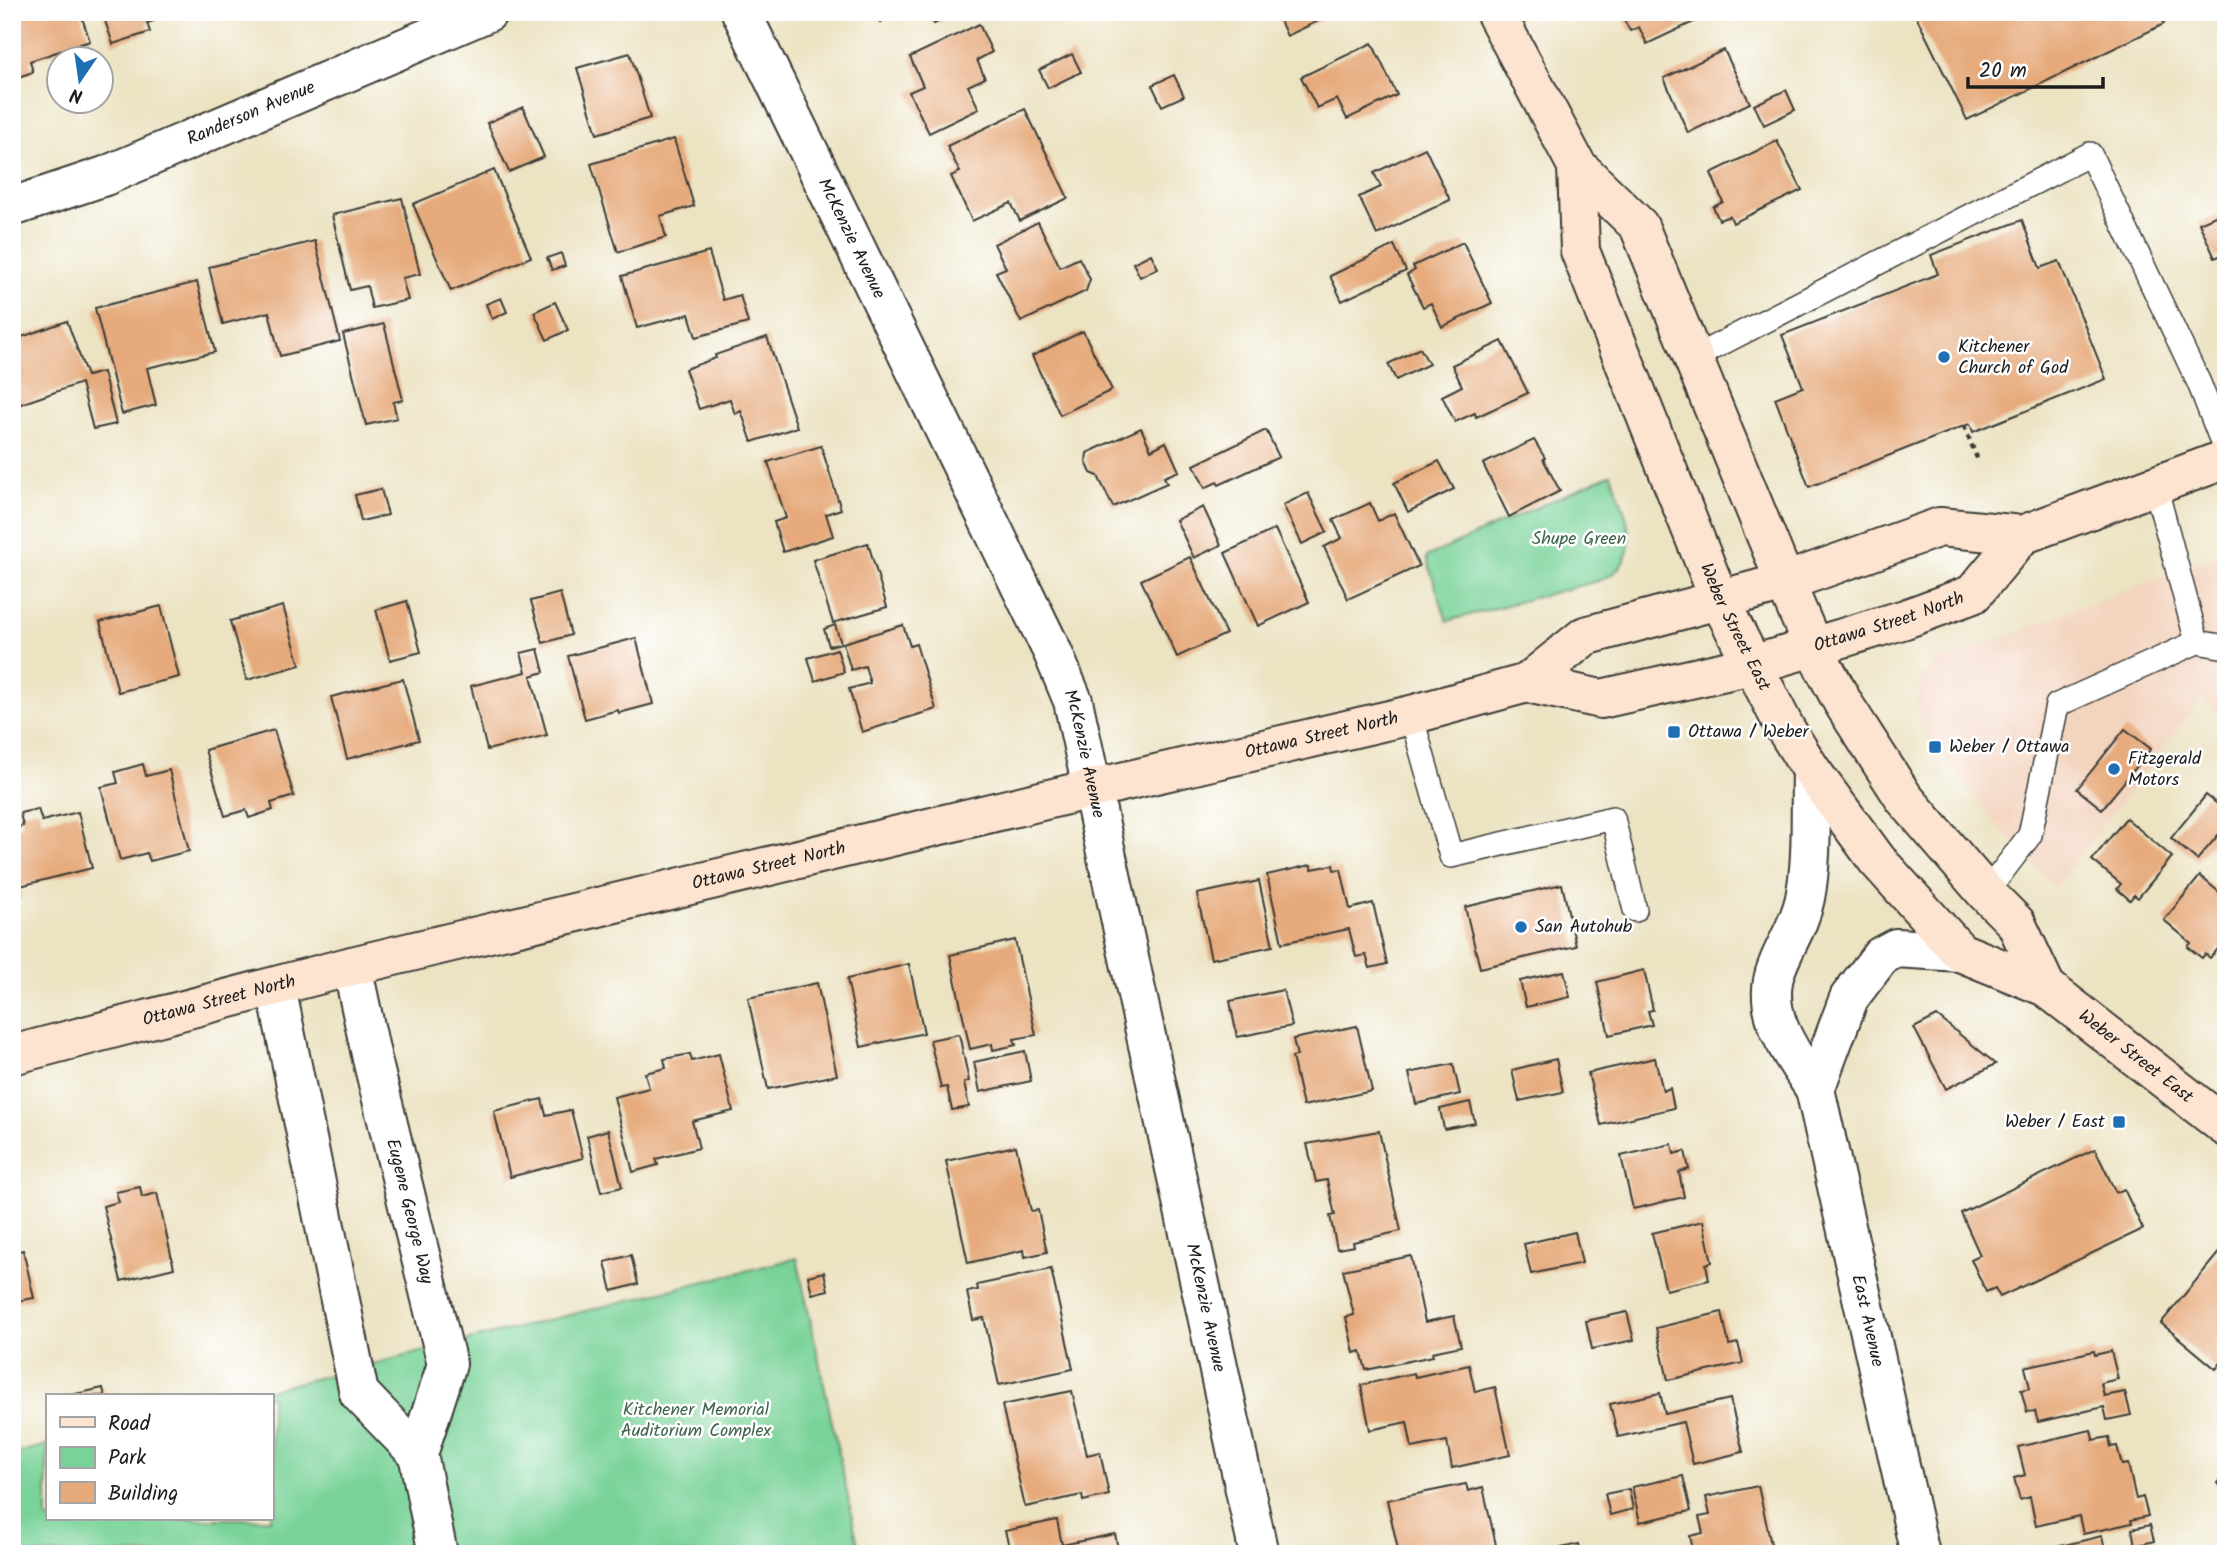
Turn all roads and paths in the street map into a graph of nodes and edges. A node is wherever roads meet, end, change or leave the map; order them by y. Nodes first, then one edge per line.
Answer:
1 (488, 12) edge
2 (741, 12) edge
3 (1495, 12) edge
4 (1577, 166) junction
5 (12, 207) edge
6 (1693, 358) junction
7 (1964, 426) dead end
8 (2226, 453) edge
9 (2226, 459) edge
10 (1979, 463) dead end
11 (2155, 485) junction
12 (2022, 535) junction
13 (1784, 582) junction
14 (1720, 601) junction
15 (2197, 642) junction
16 (1813, 647) junction
17 (2226, 647) edge
18 (1752, 665) junction
19 (1527, 683) junction
20 (1410, 715) junction
21 (1811, 769) junction
22 (1091, 789) junction
23 (1986, 892) junction
24 (1635, 910) dead end
25 (1960, 952) junction
26 (352, 966) junction
27 (276, 987) junction
28 (2046, 987) junction
29 (12, 1055) edge
30 (1815, 1089) junction
31 (2226, 1127) edge
32 (418, 1454) junction
33 (438, 1554) edge
34 (1259, 1554) edge
35 (1920, 1554) edge

1 - 5 street, Randerson Avenue
2 - 22 street, McKenzie Avenue
3 - 4 main road, Weber Street East
4 - 6 main road, Weber Street East
4 - 14 main road, Weber Street East
6 - 8 lane
6 - 13 main road, Weber Street East
7 - 10 path
9 - 11 main road, Ottawa Street North
11 - 12 main road, Ottawa Street North
11 - 15 lane
12 - 13 main road, Ottawa Street North
12 - 16 main road, Ottawa Street North
13 - 14 main road, Ottawa Street North
13 - 16 main road, Weber Street East
14 - 18 main road, Weber Street East
14 - 19 main road, Ottawa Street North
15 - 17 lane
15 - 23 lane
16 - 18 main road, Ottawa Street North
16 - 23 main road, Weber Street East
18 - 19 main road, Ottawa Street North
18 - 21 main road, Weber Street East
19 - 20 main road, Ottawa Street North
20 - 22 main road, Ottawa Street North
20 - 24 lane
21 - 25 main road, Weber Street East
21 - 30 street, East Avenue
22 - 26 main road, Ottawa Street North
22 - 34 street, McKenzie Avenue
23 - 28 main road, Weber Street East
25 - 28 main road, Weber Street East
25 - 30 street
26 - 27 main road, Ottawa Street North
26 - 32 street, Eugene George Way
27 - 29 main road, Ottawa Street North
27 - 32 street
28 - 31 main road, Weber Street East
30 - 35 street, East Avenue
32 - 33 street, Eugene George Way

